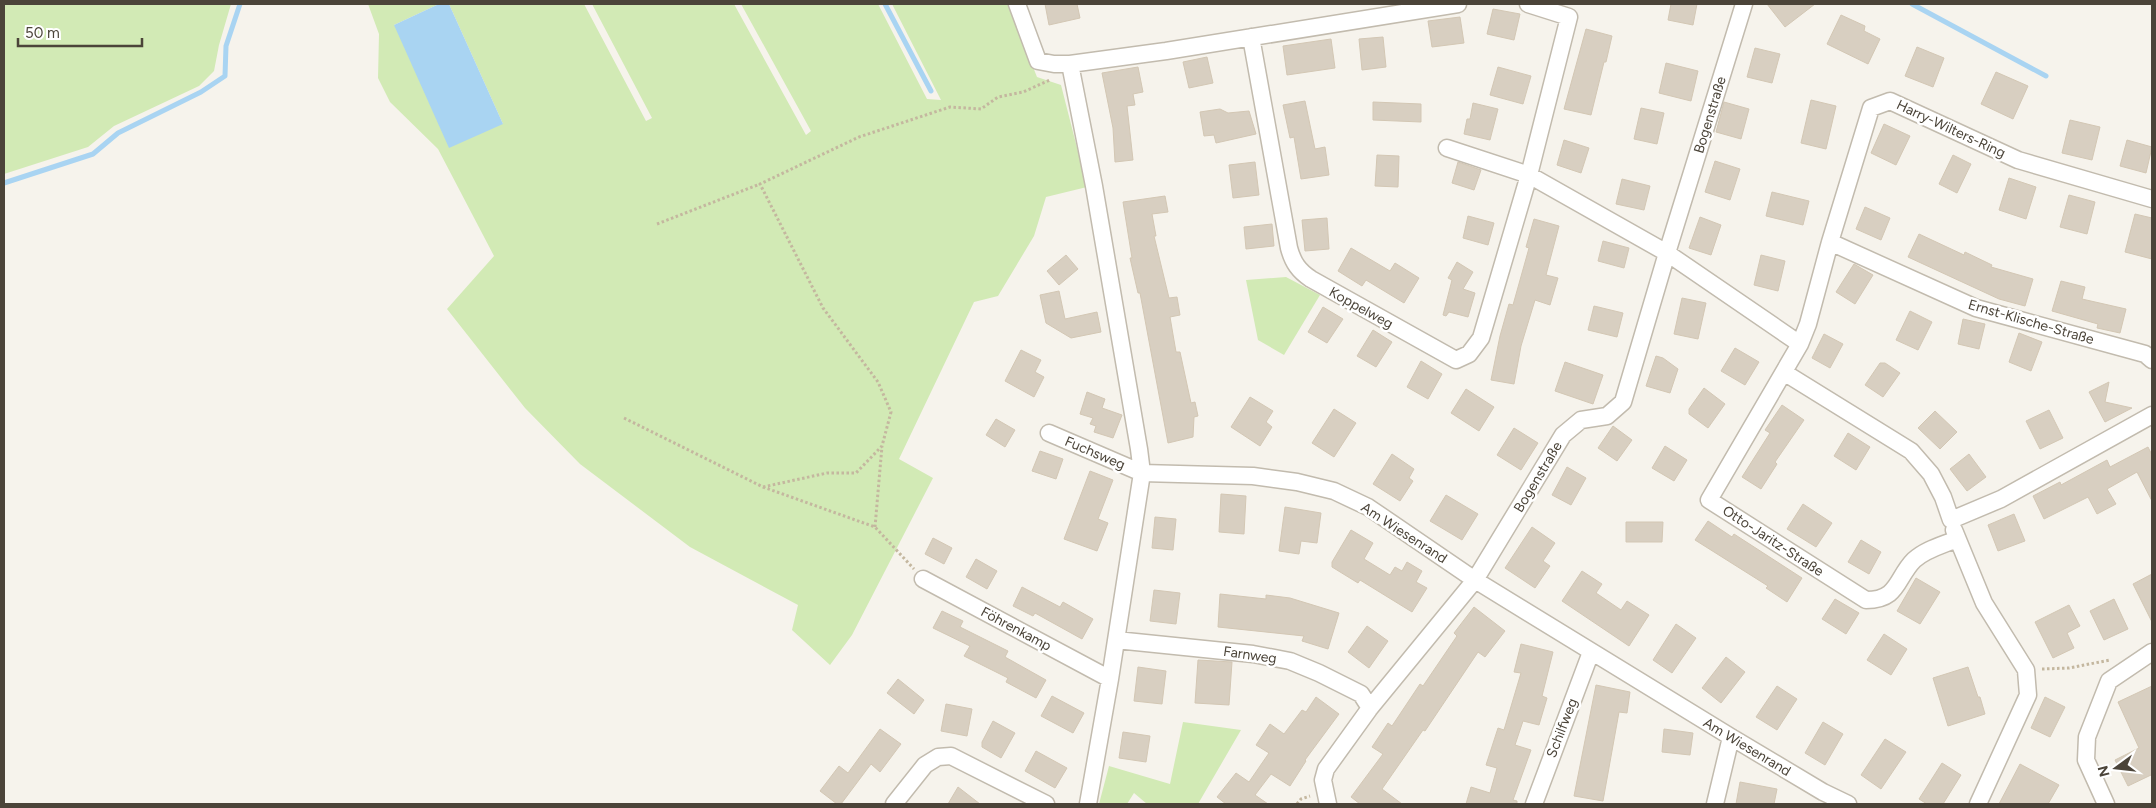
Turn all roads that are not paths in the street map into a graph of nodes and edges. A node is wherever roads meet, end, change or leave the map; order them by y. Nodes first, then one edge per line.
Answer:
1 (1016, 4) edge
2 (1458, 4) edge
3 (1528, 4) edge
4 (1744, 4) edge
5 (1571, 10) edge
6 (1251, 37) junction
7 (1062, 64) junction
8 (1447, 148) dead end
9 (1528, 175) junction
10 (2152, 199) edge
11 (1830, 242) junction
12 (1667, 253) junction
13 (1800, 344) junction
14 (2152, 360) edge
15 (1785, 373) junction
16 (2152, 415) edge
17 (1048, 433) dead end
18 (1142, 473) junction
19 (1951, 520) junction
20 (1957, 539) junction
21 (923, 579) road end
22 (1475, 580) junction
23 (1116, 640) junction
24 (1591, 652) junction
25 (2152, 652) edge
26 (1110, 679) junction
27 (1370, 708) junction
28 (1731, 737) junction
29 (894, 804) edge
30 (1046, 804) edge
31 (1088, 804) edge
32 (1328, 804) edge
33 (1534, 804) edge
34 (1715, 804) edge
35 (1848, 804) edge
36 (1978, 804) edge
37 (2106, 804) edge

1 - 7 street
2 - 6 street
3 - 5 street, Koppelweg
4 - 12 street, Bogenstraße
5 - 9 street, Koppelweg
6 - 7 street
6 - 9 street, Koppelweg
7 - 18 street
8 - 9 street
9 - 12 street
10 - 11 street, Harry-Wilters-Ring
11 - 13 street, Harry-Wilters-Ring
11 - 14 street, Ernst-Klische-Straße
12 - 13 street
12 - 22 street, Bogenstraße
13 - 15 street, Otto-Jaritz-Straße
15 - 19 street
15 - 20 street, Otto-Jaritz-Straße
16 - 19 street
17 - 18 street, Fuchsweg
18 - 22 street, Am Wiesenrand
18 - 23 street
19 - 20 street
20 - 36 street
21 - 26 street, Föhrenkamp
22 - 24 street, Am Wiesenrand
22 - 27 street, Bogenstraße
23 - 26 street
23 - 27 street, Farnweg
24 - 28 street, Am Wiesenrand
24 - 33 street, Schilfweg
25 - 37 street
26 - 31 street
27 - 32 street, Bogenstraße
28 - 34 street
28 - 35 street, Am Wiesenrand
29 - 30 street

